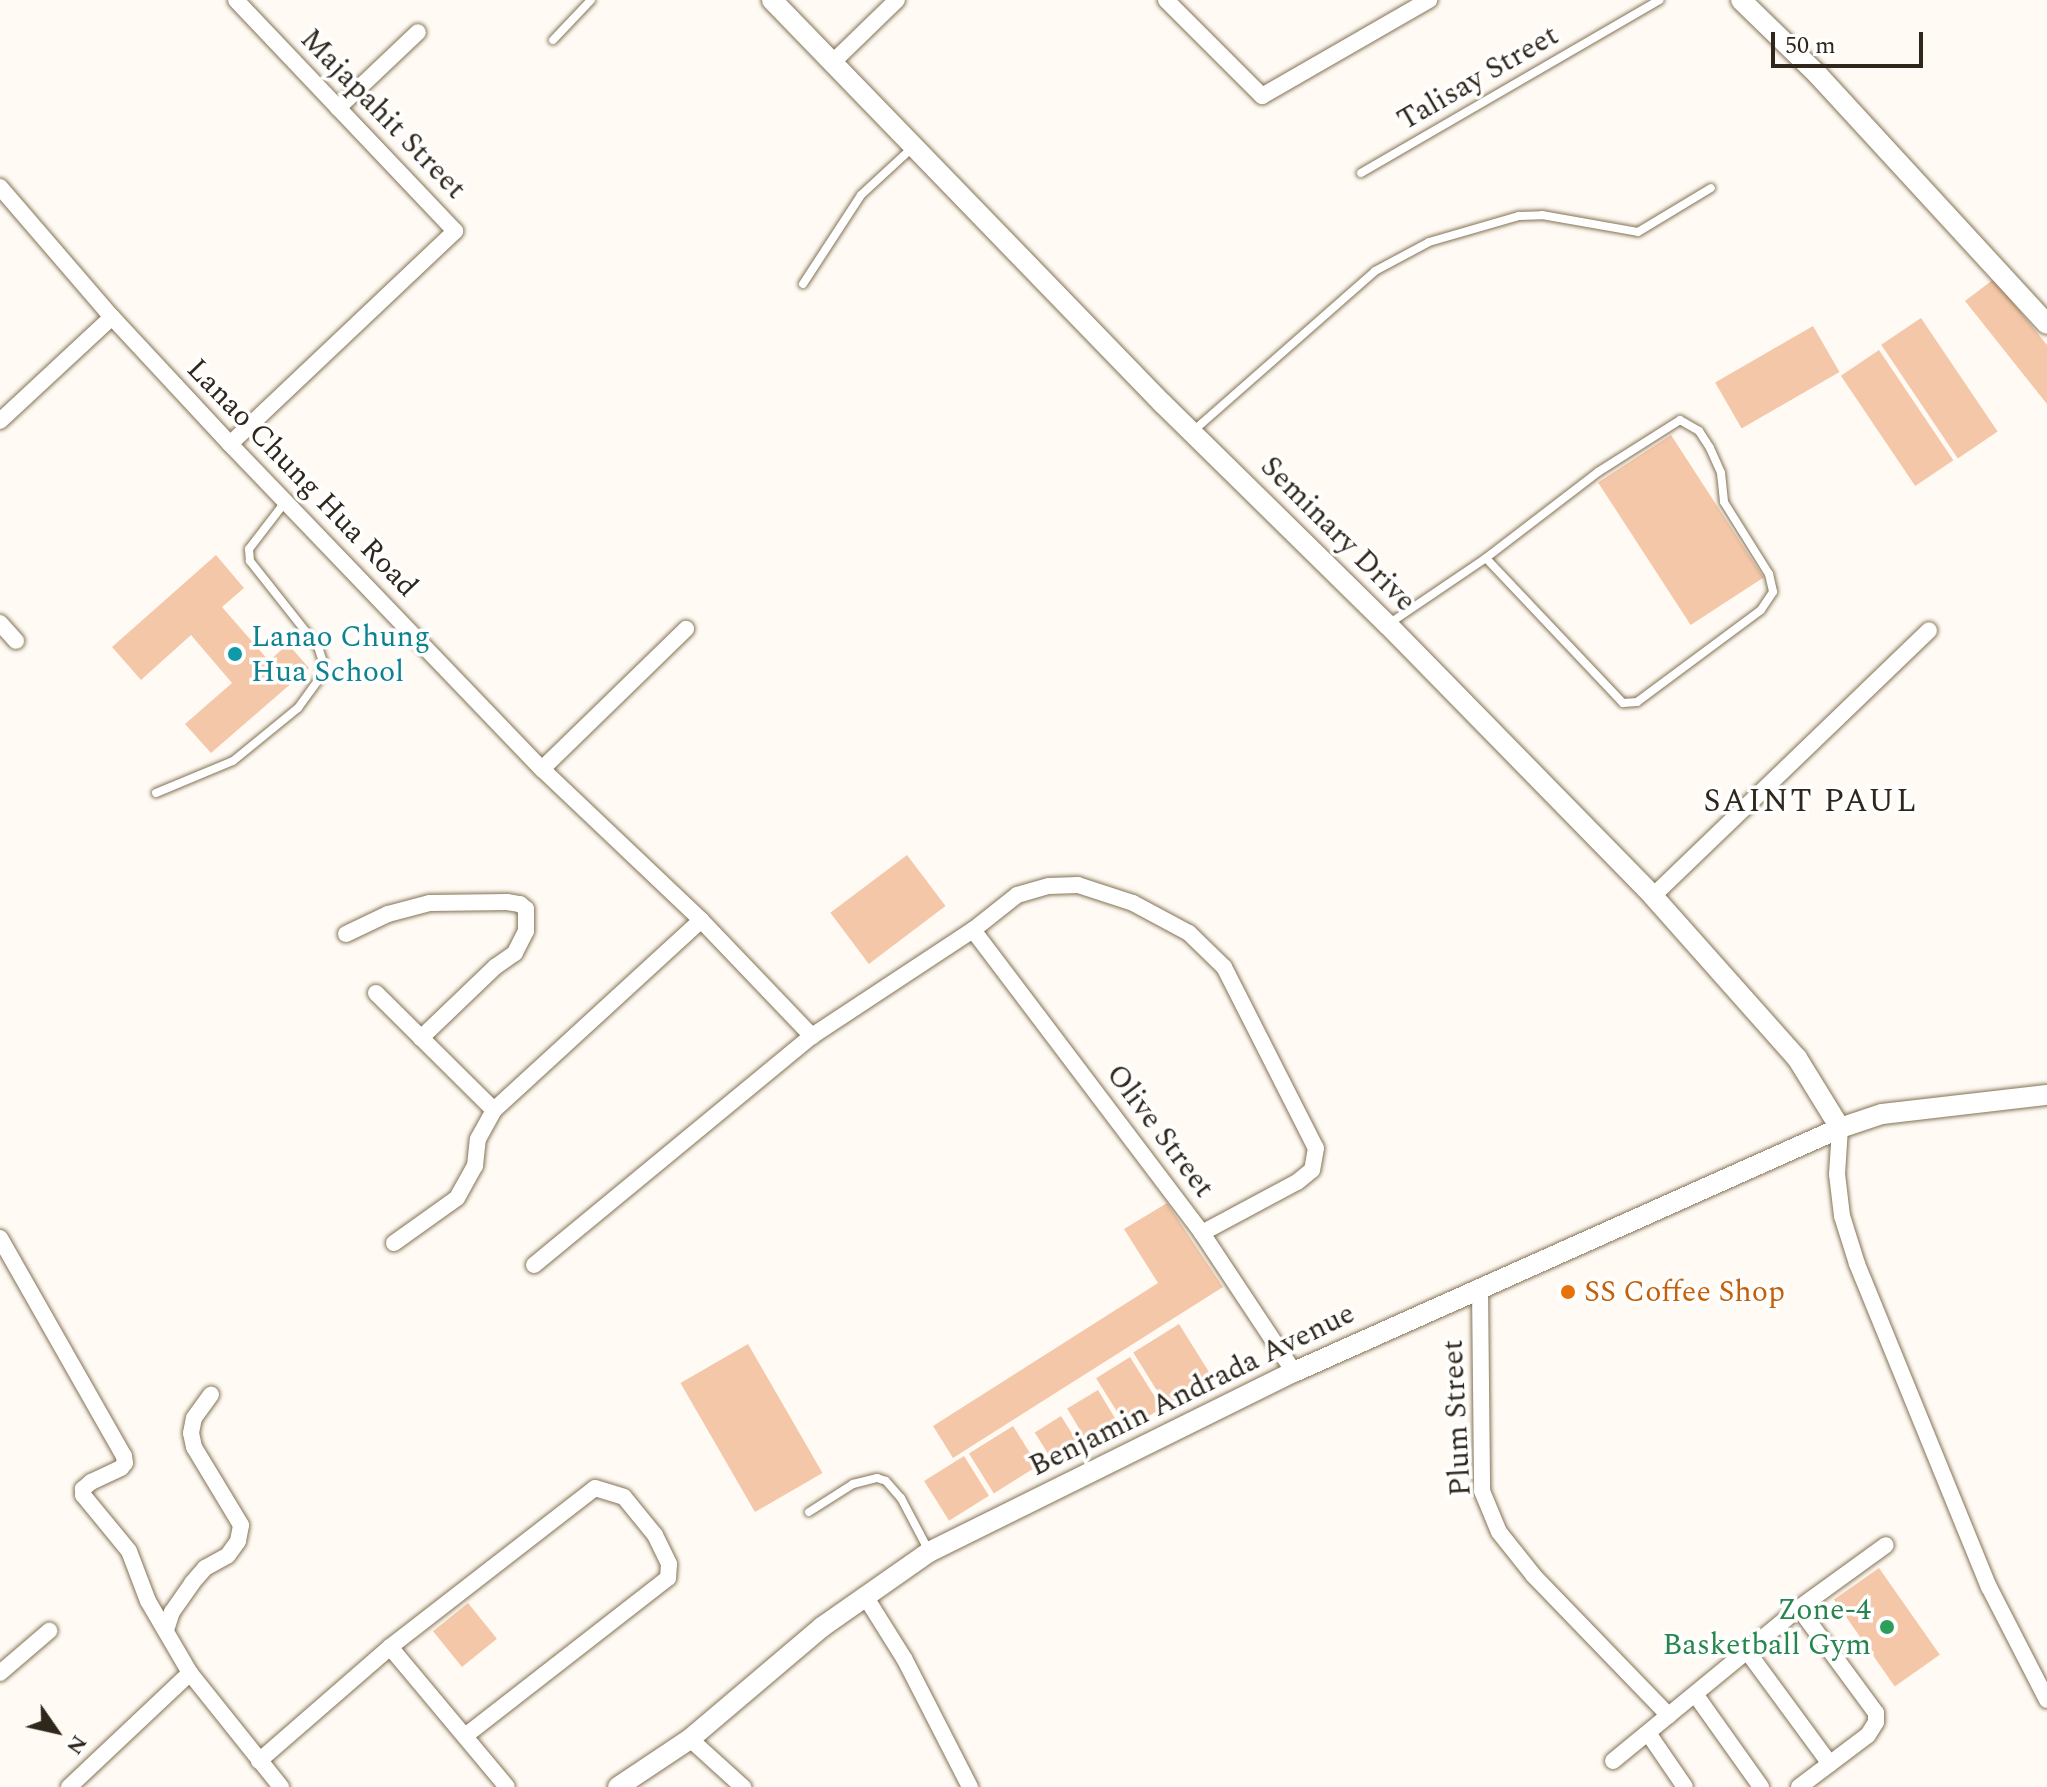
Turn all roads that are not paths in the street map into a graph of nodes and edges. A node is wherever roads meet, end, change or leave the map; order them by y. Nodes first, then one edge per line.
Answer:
1 (236, 0) edge
2 (591, 0) edge
3 (772, 0) edge
4 (897, 0) edge
5 (1166, 0) edge
6 (1429, 0) edge
7 (1660, 0) edge
8 (1741, 0) edge
9 (418, 32) dead end
10 (553, 40) dead end
11 (833, 62) junction
12 (338, 108) junction
13 (914, 146) junction
14 (1361, 173) dead end
15 (0, 187) edge
16 (1711, 188) dead end
17 (803, 284) dead end
18 (112, 317) junction
19 (2047, 324) edge
20 (0, 421) edge
21 (1191, 432) junction
22 (230, 444) junction
23 (285, 502) junction
24 (1486, 558) junction
25 (0, 623) edge
26 (1388, 625) junction
27 (686, 629) dead end
28 (1929, 630) dead end
29 (16, 641) dead end
30 (542, 769) junction
31 (156, 793) dead end
32 (1653, 896) junction
33 (701, 920) junction
34 (973, 930) junction
35 (346, 934) dead end
36 (376, 993) dead end
37 (812, 1036) junction
38 (421, 1038) junction
39 (2047, 1095) edge
40 (494, 1110) junction
41 (1840, 1128) junction
42 (1202, 1233) junction
43 (0, 1238) edge
44 (394, 1243) dead end
45 (534, 1265) dead end
46 (1480, 1288) junction
47 (1294, 1372) junction
48 (211, 1395) dead end
49 (809, 1512) dead end
50 (1886, 1545) dead end
51 (929, 1552) junction
52 (865, 1596) junction
53 (1799, 1608) junction
54 (166, 1630) junction
55 (49, 1631) dead end
56 (390, 1647) junction
57 (1747, 1651) junction
58 (0, 1673) edge
59 (190, 1673) junction
60 (1695, 1694) junction
61 (2047, 1700) edge
62 (1669, 1716) junction
63 (1648, 1733) junction
64 (466, 1735) junction
65 (690, 1739) junction
66 (259, 1761) junction
67 (1613, 1761) dead end
68 (1830, 1764) junction
69 (69, 1787) edge
70 (281, 1787) edge
71 (507, 1787) edge
72 (618, 1787) edge
73 (743, 1787) edge
74 (970, 1787) edge
75 (1685, 1787) edge
76 (1761, 1787) edge
77 (1799, 1787) edge

1 - 12 street, Majapahit Street
2 - 10 lane
3 - 11 street, Seminary Drive
4 - 11 street
5 - 6 street
7 - 14 lane, Talisay Street
8 - 19 street
9 - 12 street
11 - 13 street, Seminary Drive
12 - 22 street, Majapahit Street
13 - 17 lane
13 - 21 street, Seminary Drive
15 - 18 street, Lanao Chung Hua Road
16 - 21 lane
18 - 20 street
18 - 22 street, Lanao Chung Hua Road
21 - 26 street, Seminary Drive
22 - 23 street, Lanao Chung Hua Road
23 - 30 street, Lanao Chung Hua Road
23 - 31 lane
24 - 24 lane
24 - 26 lane
25 - 29 street
26 - 32 street, Seminary Drive
27 - 30 street
28 - 32 street
30 - 33 street, Lanao Chung Hua Road
32 - 41 street, Seminary Drive
33 - 37 street, Lanao Chung Hua Road
33 - 40 street
34 - 37 street
34 - 42 street, Olive Street
34 - 42 street
35 - 38 street
36 - 38 street
37 - 45 street
38 - 40 street
39 - 41 street, Benjamin Andrada Avenue
40 - 44 street
41 - 46 street, Benjamin Andrada Avenue
41 - 61 street
42 - 47 street, Olive Street
43 - 54 street
46 - 47 street, Benjamin Andrada Avenue
46 - 62 street, Plum Street
47 - 51 street, Benjamin Andrada Avenue
48 - 54 street
49 - 51 lane
50 - 53 street
51 - 52 street, Benjamin Andrada Avenue
52 - 65 street, Benjamin Andrada Avenue
52 - 74 street
53 - 57 street
53 - 68 street
54 - 59 street
55 - 58 street
56 - 64 street
56 - 64 street
56 - 66 street
57 - 60 street
57 - 68 street
59 - 66 street
59 - 69 street
60 - 62 street
60 - 76 street
62 - 63 street
63 - 67 street
63 - 75 street
64 - 71 street
65 - 72 street, Benjamin Andrada Avenue
65 - 73 street
66 - 70 street
68 - 77 street

